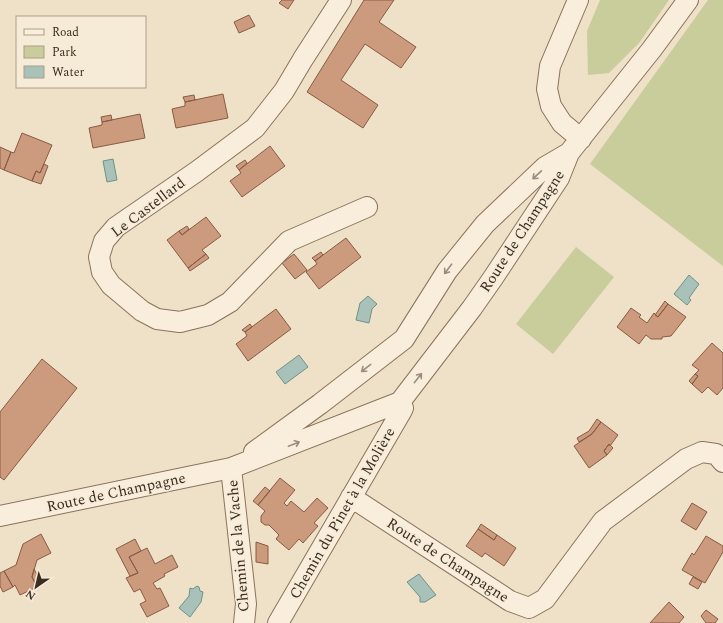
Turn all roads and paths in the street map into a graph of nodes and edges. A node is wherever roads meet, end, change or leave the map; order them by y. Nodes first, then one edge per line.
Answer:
1 (341, 0) edge
2 (578, 0) edge
3 (688, 0) edge
4 (575, 146) junction
5 (367, 207) dead end
6 (400, 402) junction
7 (723, 462) edge
8 (231, 468) junction
9 (352, 496) junction
10 (0, 516) edge
11 (244, 623) edge
12 (278, 623) edge

1 - 5 street, Le Castellard
2 - 4 street
3 - 4 street
6 -> 4 street, Route de Champagne
4 -> 8 street, Route de Champagne
8 -> 6 street, Route de Champagne
6 - 9 street, Chemin du Pinet à la Molière
7 - 9 street, Route de Champagne
8 - 10 street, Route de Champagne
8 - 11 street, Chemin de la Vache
9 - 12 street, Chemin du Pinet à la Molière

